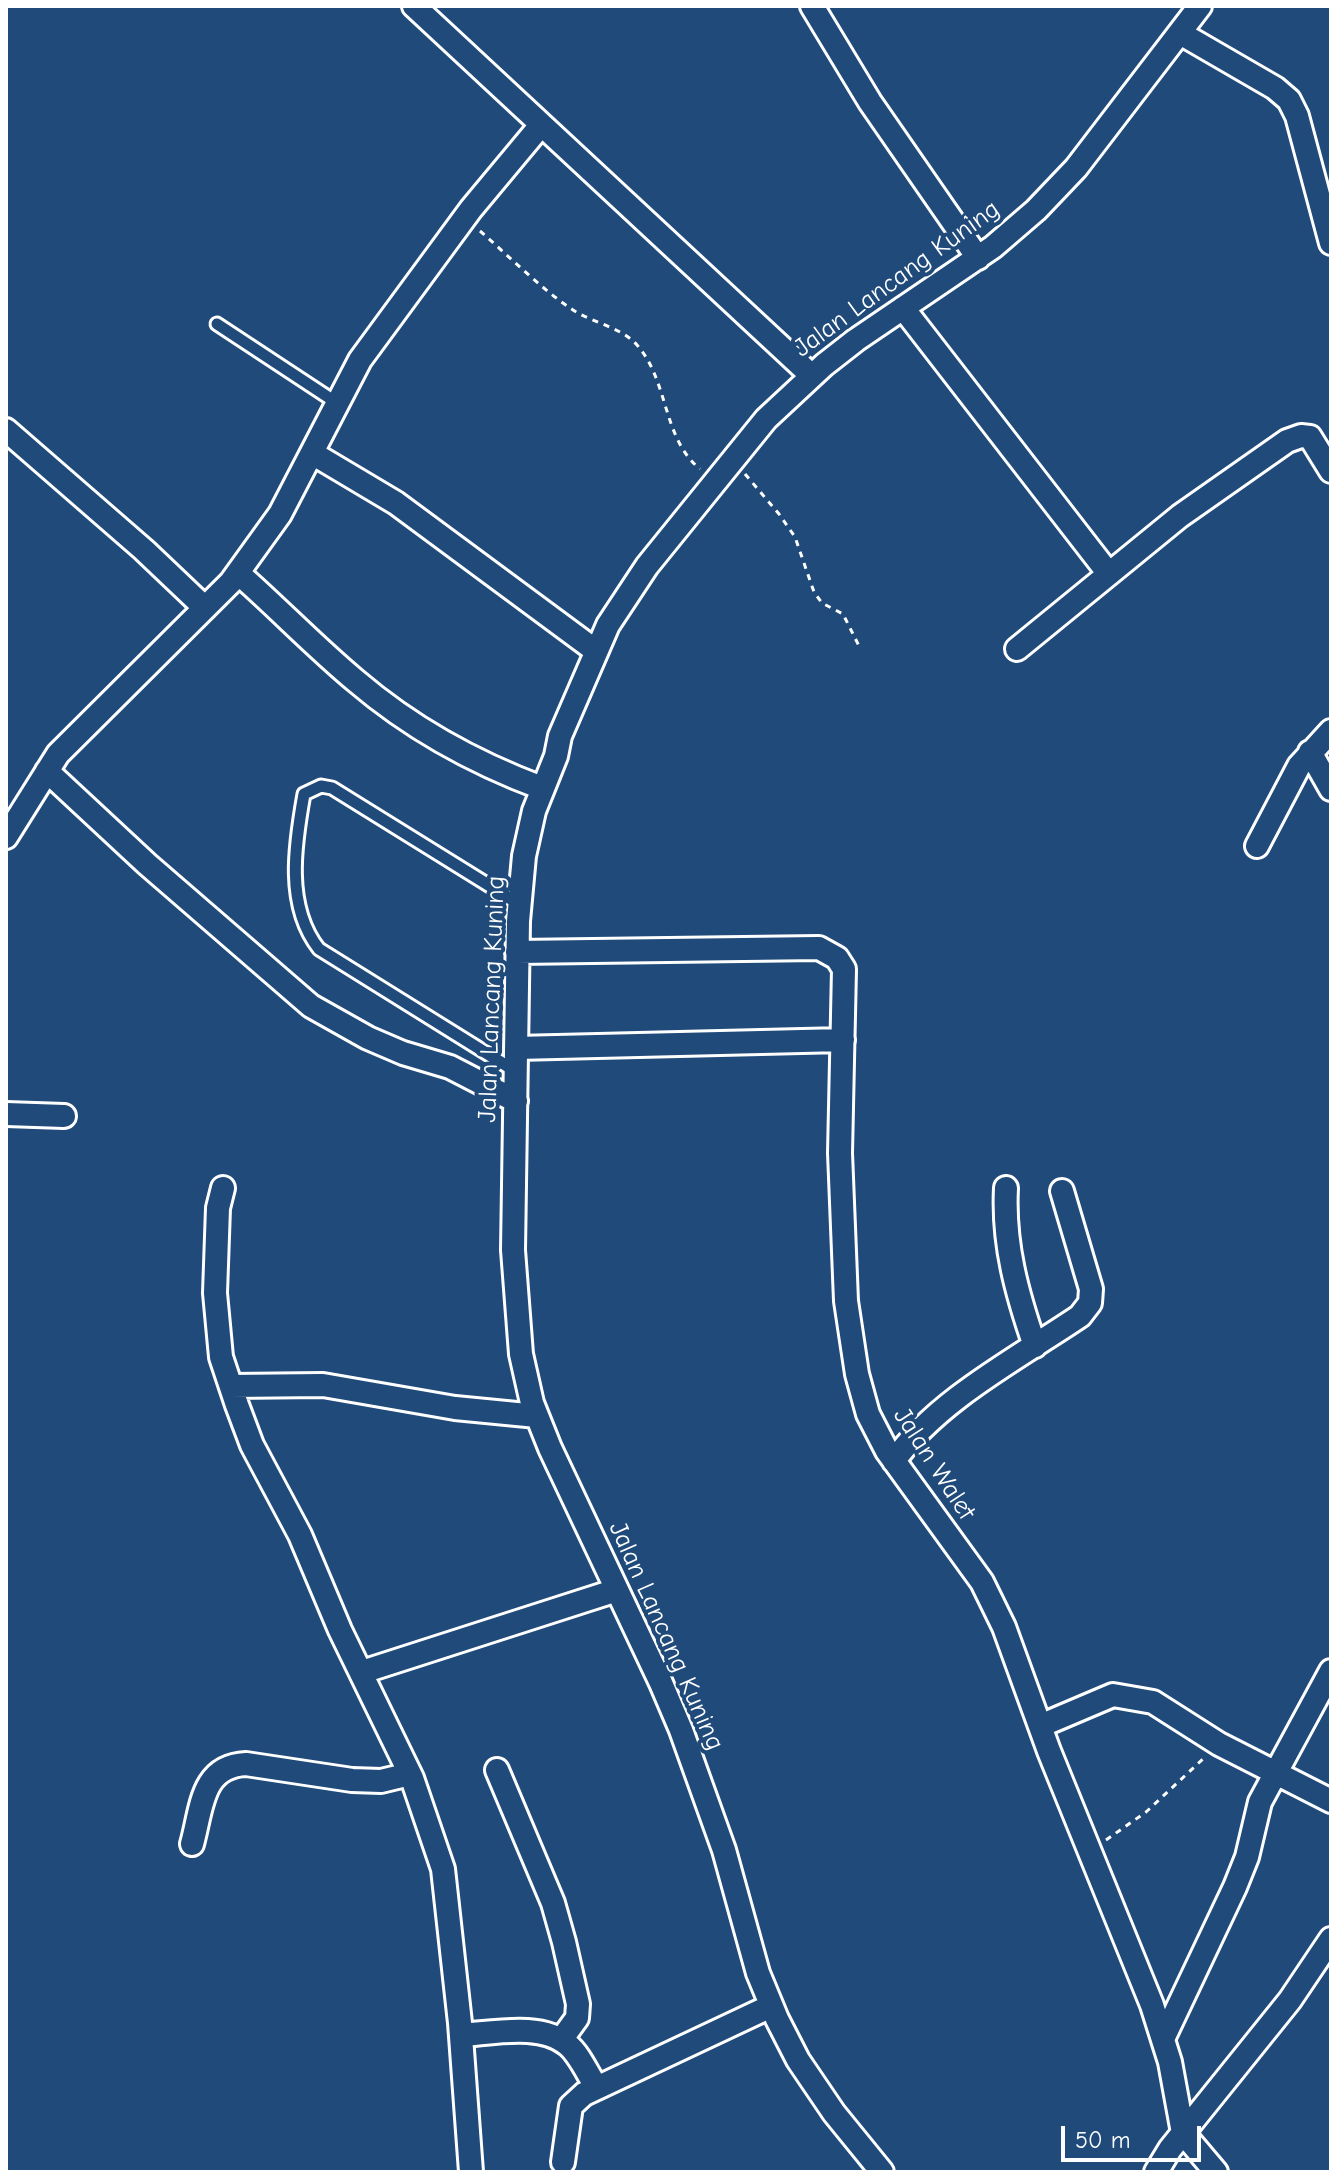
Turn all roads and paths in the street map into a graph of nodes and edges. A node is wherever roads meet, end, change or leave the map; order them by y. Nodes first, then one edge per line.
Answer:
1 (414, 6) edge
2 (812, 6) edge
3 (1200, 6) edge
4 (1180, 33) junction
5 (541, 125) junction
6 (466, 217) junction
7 (1331, 243) edge
8 (978, 258) junction
9 (903, 308) junction
10 (217, 324) dead end
11 (812, 376) junction
12 (337, 403) junction
13 (6, 430) edge
14 (312, 453) junction
15 (732, 459) junction
16 (1331, 471) edge
17 (715, 480) junction
18 (238, 573) junction
19 (1109, 574) junction
20 (205, 608) junction
21 (859, 646) dead end
22 (1017, 649) dead end
23 (596, 651) junction
24 (1331, 731) edge
25 (1310, 752) junction
26 (47, 771) junction
27 (542, 788) junction
28 (1331, 789) edge
29 (6, 837) edge
30 (1257, 846) dead end
31 (520, 904) junction
32 (517, 952) junction
33 (843, 1040) junction
34 (516, 1048) junction
35 (516, 1071) junction
36 (516, 1101) junction
37 (6, 1114) edge
38 (64, 1116) dead end
39 (223, 1188) dead end
40 (1006, 1188) dead end
41 (1062, 1191) dead end
42 (1035, 1346) junction
43 (231, 1386) junction
44 (537, 1416) junction
45 (894, 1461) junction
46 (617, 1590) junction
47 (1331, 1671) edge
48 (362, 1672) junction
49 (1040, 1726) junction
50 (1219, 1744) junction
51 (497, 1770) dead end
52 (1275, 1773) junction
53 (410, 1774) junction
54 (1331, 1801) edge
55 (192, 1844) dead end
56 (1089, 1850) junction
57 (1331, 1939) edge
58 (771, 2006) junction
59 (461, 2035) junction
60 (1163, 2039) junction
61 (561, 2040) junction
62 (597, 2088) junction
63 (1183, 2133) junction
64 (563, 2162) dead end
65 (471, 2172) edge
66 (882, 2172) edge
67 (1156, 2172) edge
68 (1216, 2172) edge

1 - 5 street
2 - 8 street
3 - 4 street, Jalan Lancang Kuning
4 - 7 street
4 - 8 street, Jalan Lancang Kuning
5 - 6 street
5 - 11 street
6 - 12 street
6 - 17 path
8 - 9 street, Jalan Lancang Kuning
9 - 11 street, Jalan Lancang Kuning
9 - 19 street
10 - 12 lane
11 - 15 street, Jalan Lancang Kuning
12 - 14 street
13 - 20 street
14 - 18 street
14 - 23 street
15 - 17 street, Jalan Lancang Kuning
15 - 21 path
16 - 19 street
17 - 23 street, Jalan Lancang Kuning
18 - 20 street
18 - 27 street
19 - 22 street
20 - 26 street
23 - 27 street, Jalan Lancang Kuning
24 - 25 street
25 - 28 street
25 - 30 street
26 - 29 street
26 - 36 street
27 - 31 street, Jalan Lancang Kuning
31 - 32 street, Jalan Lancang Kuning
31 - 35 lane
32 - 33 street, Jalan Walet
32 - 34 street, Jalan Lancang Kuning
33 - 34 street
33 - 45 street, Jalan Walet
34 - 35 street, Jalan Lancang Kuning
35 - 36 street, Jalan Lancang Kuning
36 - 44 street, Jalan Lancang Kuning
37 - 38 street
39 - 43 street
40 - 42 street
41 - 42 street
42 - 45 street
43 - 44 street
43 - 48 street
44 - 46 street, Jalan Lancang Kuning
45 - 49 street, Jalan Walet
46 - 48 street
46 - 58 street, Jalan Lancang Kuning
47 - 52 street
48 - 53 street
49 - 50 street
49 - 56 street, Jalan Walet
50 - 52 street
50 - 56 path
51 - 61 street
52 - 54 street
52 - 60 street
53 - 55 street
53 - 59 street
56 - 60 street, Jalan Walet
57 - 63 street
58 - 62 street
58 - 66 street, Jalan Lancang Kuning
59 - 61 street
59 - 65 street
60 - 63 street, Jalan Walet
61 - 62 street
62 - 64 street
63 - 67 street
63 - 68 street, Jalan Walet

